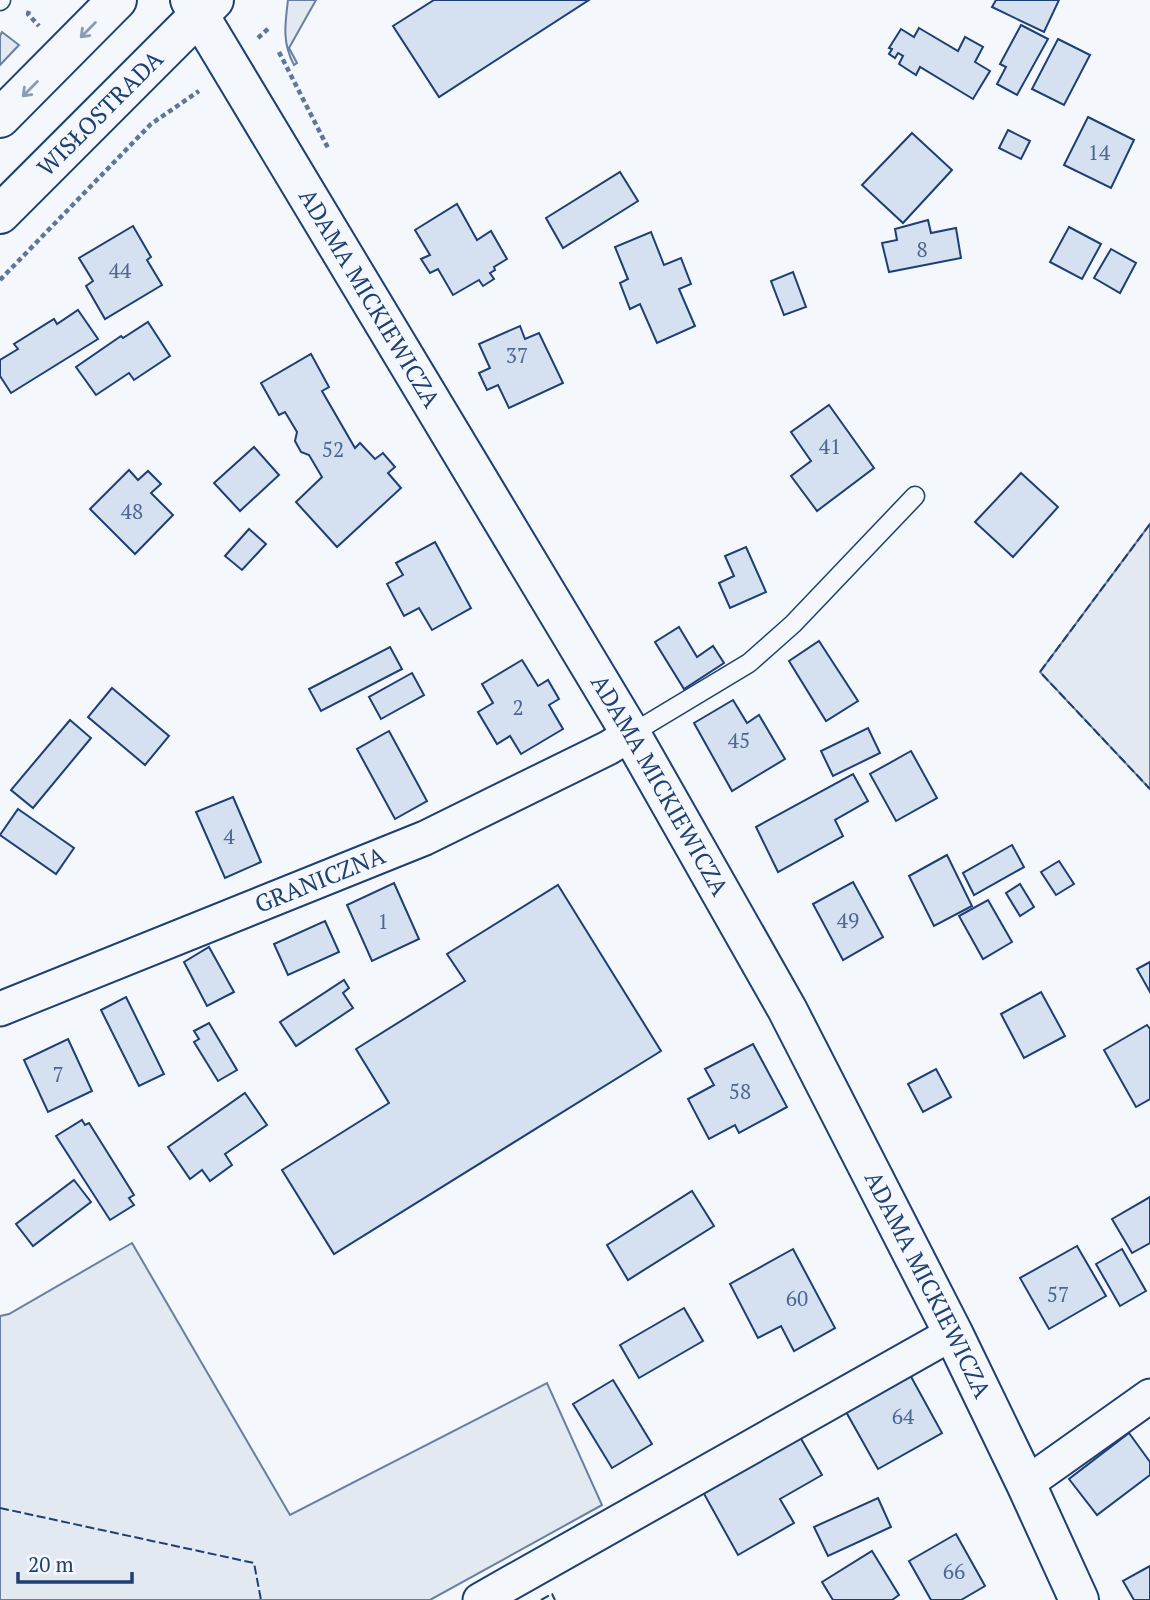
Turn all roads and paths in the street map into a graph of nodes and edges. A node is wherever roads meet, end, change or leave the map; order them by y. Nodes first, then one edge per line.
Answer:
1 (31, 0) edge
2 (117, 0) edge
3 (201, 5) edge
4 (37, 23) dead end
5 (192, 98) dead end
6 (0, 118) edge
7 (0, 214) edge
8 (0, 280) edge
9 (915, 496) dead end
10 (632, 734) junction
11 (0, 1009) edge
12 (953, 1333) junction
13 (1150, 1396) edge
14 (1026, 1484) junction
15 (480, 1600) edge
16 (1079, 1600) edge

1 - 4 path
2 -> 6 street
3 - 7 street, WISŁOSTRADA
3 - 10 street, ADAMA MICKIEWICZA
5 - 8 path
9 - 10 lane
10 - 11 street, GRANICZNA
10 - 12 street, ADAMA MICKIEWICZA
12 - 14 street, ADAMA MICKIEWICZA
12 - 15 street
13 - 14 street
14 - 16 street, ADAMA MICKIEWICZA

